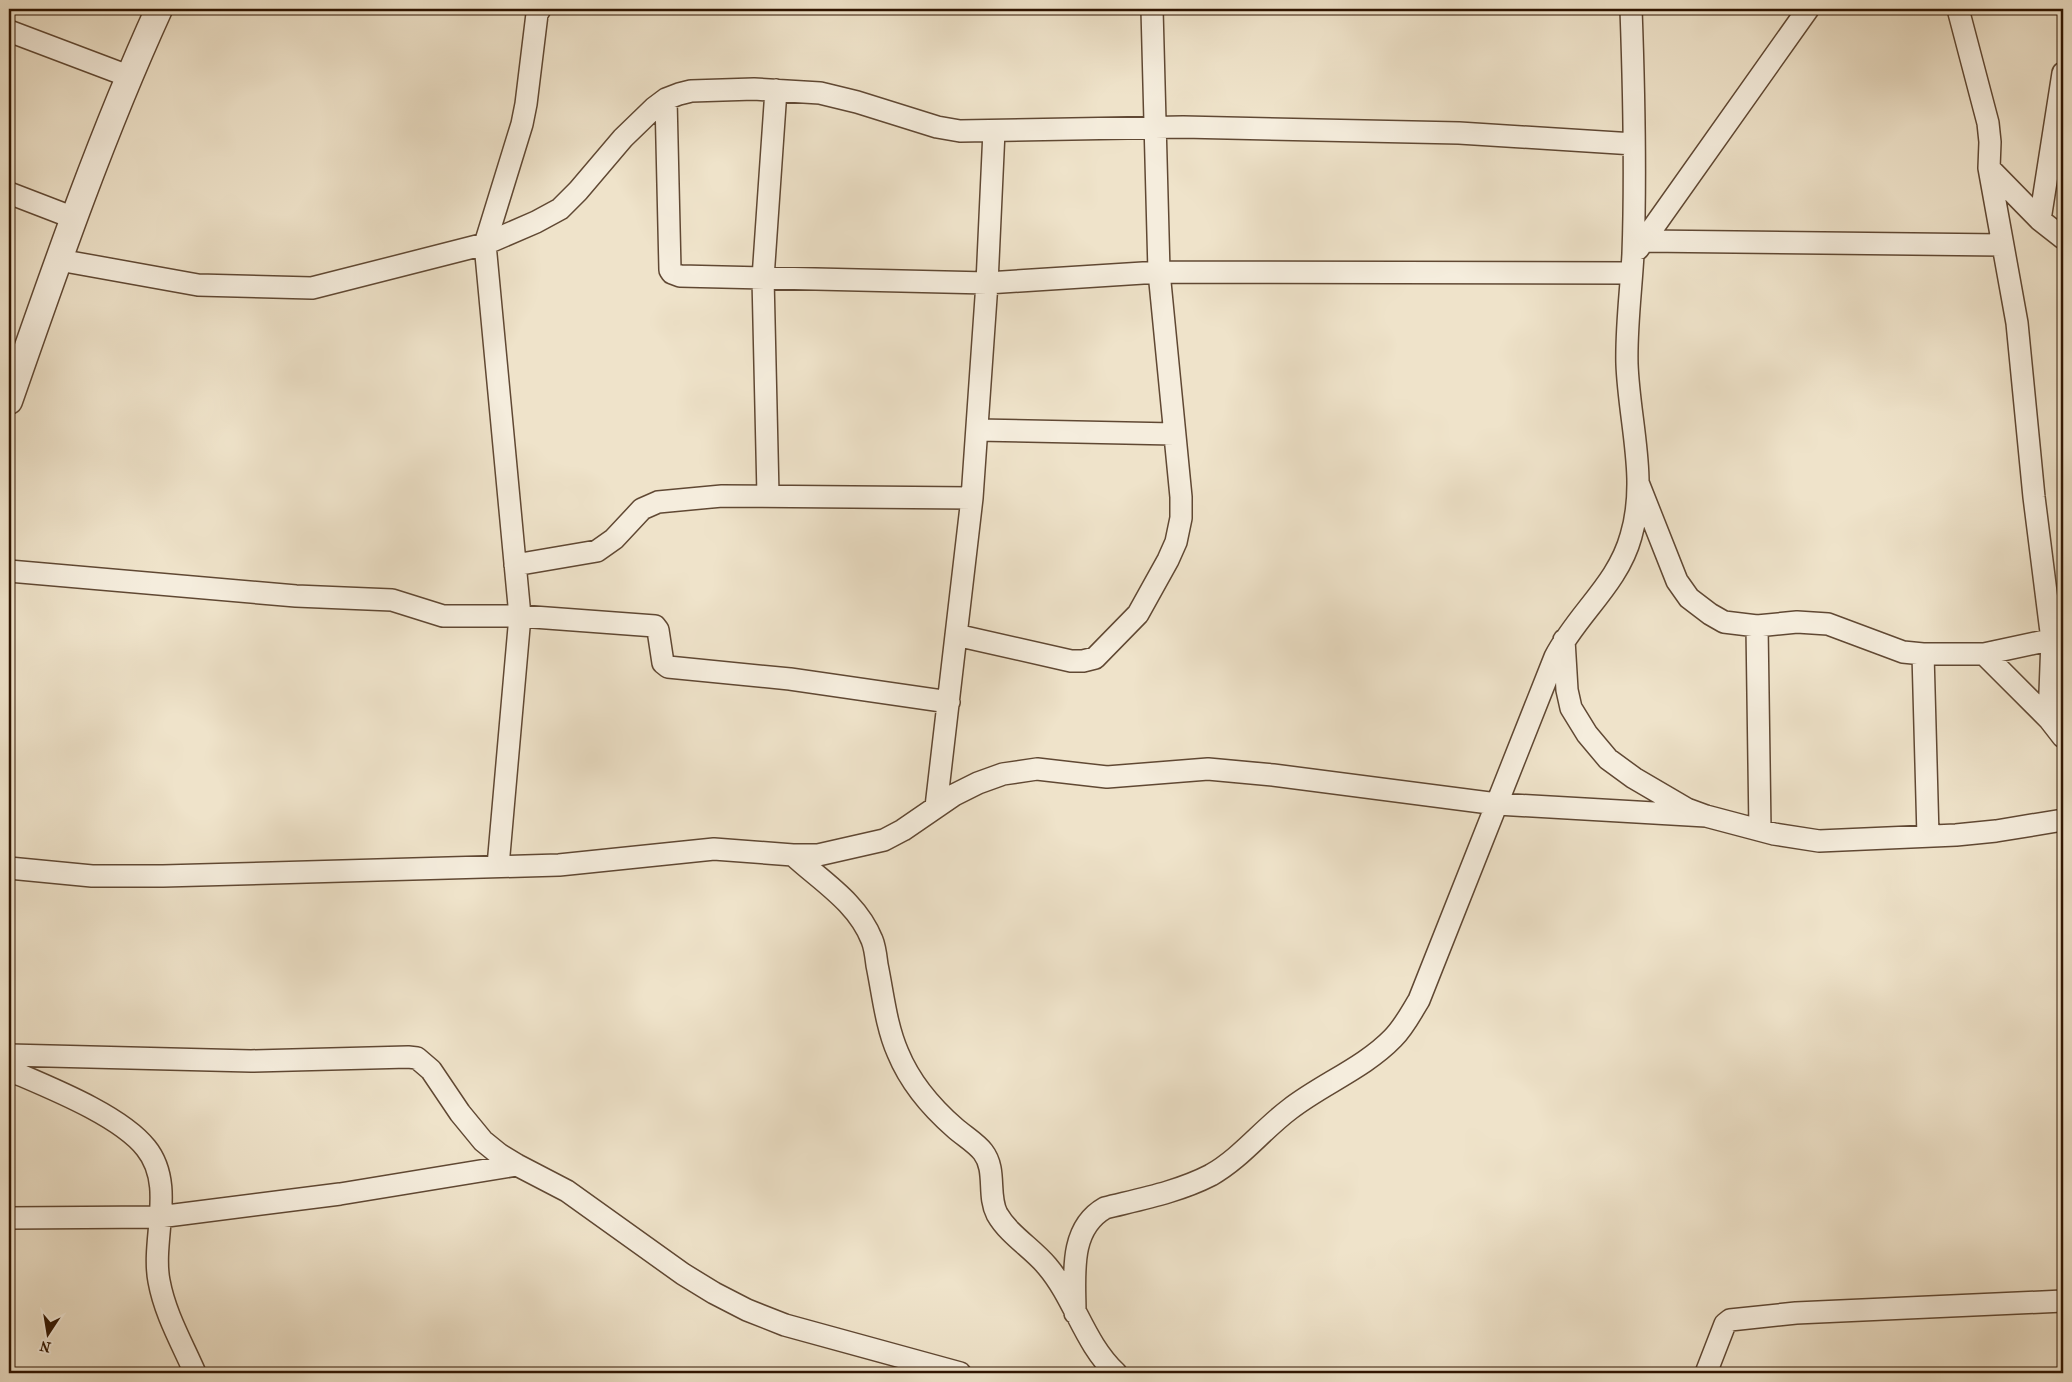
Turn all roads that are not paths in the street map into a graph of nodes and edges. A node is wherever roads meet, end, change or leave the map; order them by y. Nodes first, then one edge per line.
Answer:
1 (159, 9) edge
2 (540, 9) edge
3 (1152, 9) edge
4 (1631, 9) edge
5 (1808, 9) edge
6 (1958, 9) edge
7 (9, 31) edge
8 (2063, 73) edge
9 (128, 76) junction
10 (776, 90) junction
11 (666, 99) junction
12 (1156, 128) junction
13 (994, 131) junction
14 (1634, 144) junction
15 (1989, 168) junction
16 (9, 194) edge
17 (74, 218) junction
18 (2040, 220) junction
19 (2063, 238) edge
20 (485, 244) junction
21 (2002, 244) junction
22 (1636, 256) junction
23 (59, 260) junction
24 (1159, 272) junction
25 (764, 278) junction
26 (987, 283) junction
27 (16, 357) edge
28 (9, 401) edge
29 (977, 430) junction
30 (1174, 434) junction
31 (1639, 485) junction
32 (768, 496) junction
33 (972, 498) junction
34 (514, 565) junction
35 (9, 571) edge
36 (520, 616) junction
37 (1757, 626) junction
38 (956, 635) junction
39 (2058, 639) edge
40 (1564, 640) junction
41 (1923, 654) junction
42 (1984, 654) junction
43 (948, 702) junction
44 (2049, 719) junction
45 (2063, 737) edge
46 (1496, 804) junction
47 (936, 807) junction
48 (1706, 816) junction
49 (2063, 820) edge
50 (1760, 830) junction
51 (1928, 836) junction
52 (793, 855) junction
53 (498, 866) junction
54 (9, 868) edge
55 (9, 1055) edge
56 (9, 1070) edge
57 (517, 1166) junction
58 (159, 1217) junction
59 (9, 1218) edge
60 (2063, 1300) edge
61 (1075, 1313) junction
62 (194, 1373) edge
63 (960, 1373) edge
64 (1116, 1373) edge
65 (1706, 1373) edge

1 - 9 street
2 - 20 street
3 - 12 street
4 - 14 street
5 - 22 street
6 - 15 street
7 - 9 street
8 - 18 street
9 - 17 street
10 - 11 street
10 - 13 street
10 - 25 street
11 - 20 street
11 - 25 street
12 - 13 street
12 - 14 street
12 - 24 street
13 - 26 street
14 - 22 street
15 - 18 street
15 - 21 street
16 - 17 street
17 - 23 street
18 - 19 street
20 - 23 street
20 - 34 street
21 - 22 street
21 - 39 street
22 - 24 street
22 - 31 street
23 - 27 street
24 - 26 street
24 - 30 street
25 - 26 street
25 - 32 street
26 - 29 street
27 - 28 street
29 - 30 street
29 - 33 street
30 - 38 street
31 - 37 street
31 - 40 street
32 - 33 street
32 - 34 street
33 - 38 street
34 - 36 street
35 - 36 street
36 - 43 street
36 - 53 street
37 - 41 street
37 - 50 street
38 - 43 street
39 - 42 street
39 - 44 street
40 - 46 street
40 - 48 street
41 - 42 street
41 - 51 street
42 - 44 street
43 - 47 street
44 - 45 street
46 - 47 street
46 - 48 street
46 - 61 street
47 - 52 street
48 - 50 street
49 - 51 street
50 - 51 street
52 - 53 street
52 - 61 street
53 - 54 street
55 - 57 street
56 - 58 street
57 - 58 street
57 - 63 street
58 - 59 street
58 - 62 street
60 - 65 street
61 - 64 street

